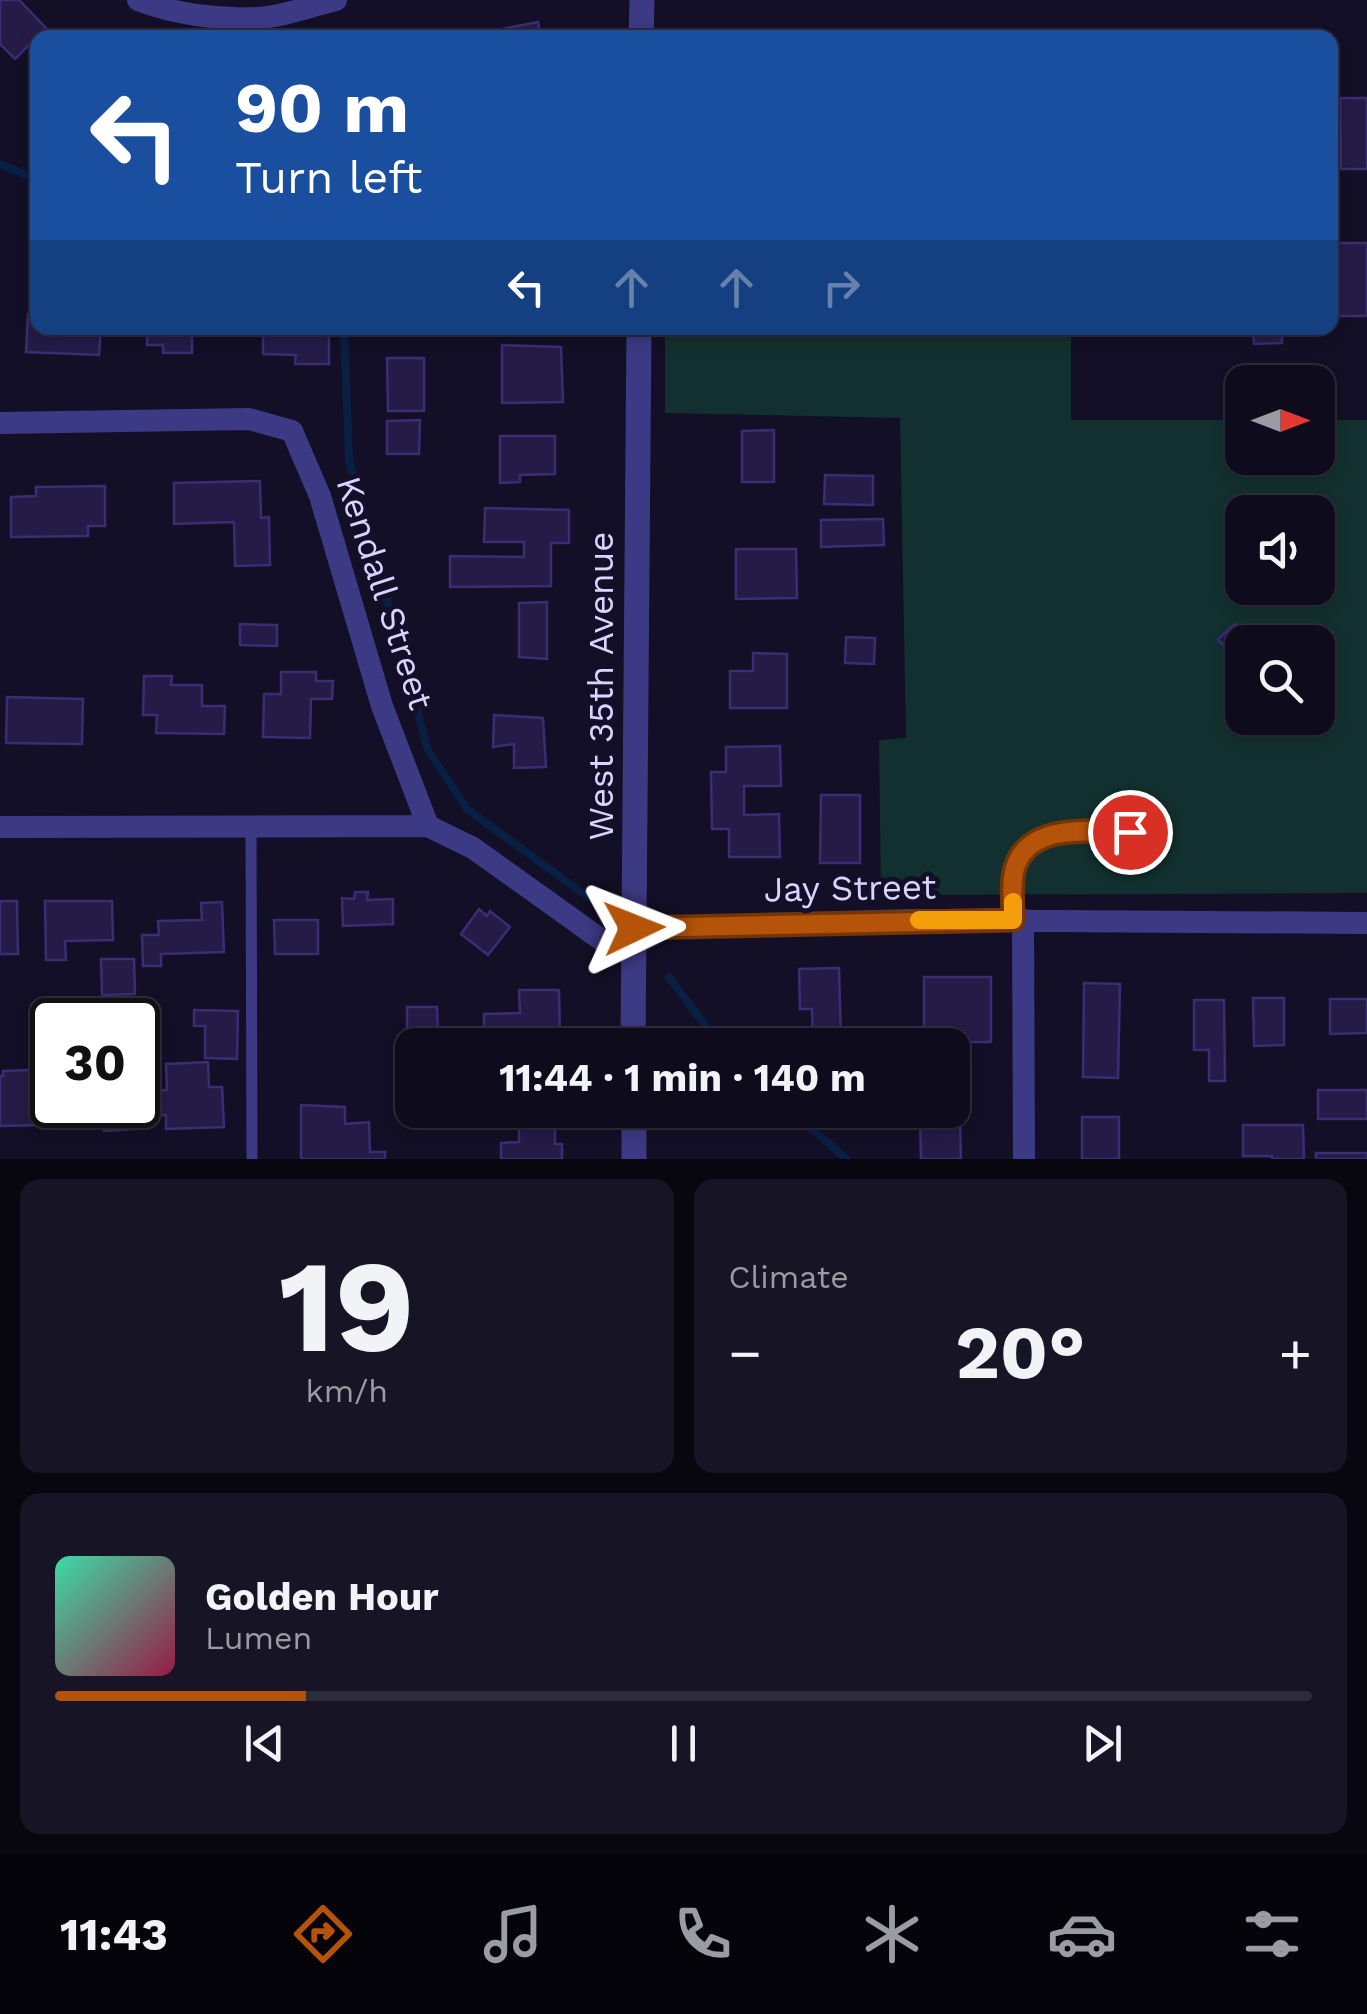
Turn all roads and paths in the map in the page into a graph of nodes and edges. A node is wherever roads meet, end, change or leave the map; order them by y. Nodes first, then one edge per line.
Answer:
1 (138, 0) edge
2 (336, 0) edge
3 (642, 0) edge
4 (641, 30) edge
5 (639, 335) edge
6 (0, 423) edge
7 (251, 826) junction
8 (428, 826) junction
9 (0, 827) edge
10 (1164, 832) dead end
11 (1018, 920) junction
12 (1367, 922) edge
13 (633, 939) junction
14 (634, 1028) edge
15 (634, 1128) edge
16 (252, 1159) edge
17 (634, 1159) edge
18 (1024, 1159) edge

1 - 2 street
3 - 4 street
5 - 13 street, West 35th Avenue
6 - 8 street, Kendall Street
7 - 8 street
7 - 9 street
7 - 16 lane
8 - 13 street
10 - 11 lane
11 - 12 street, Jay Street
11 - 13 street, Jay Street
11 - 18 street
13 - 14 street, West 35th Avenue
15 - 17 street

